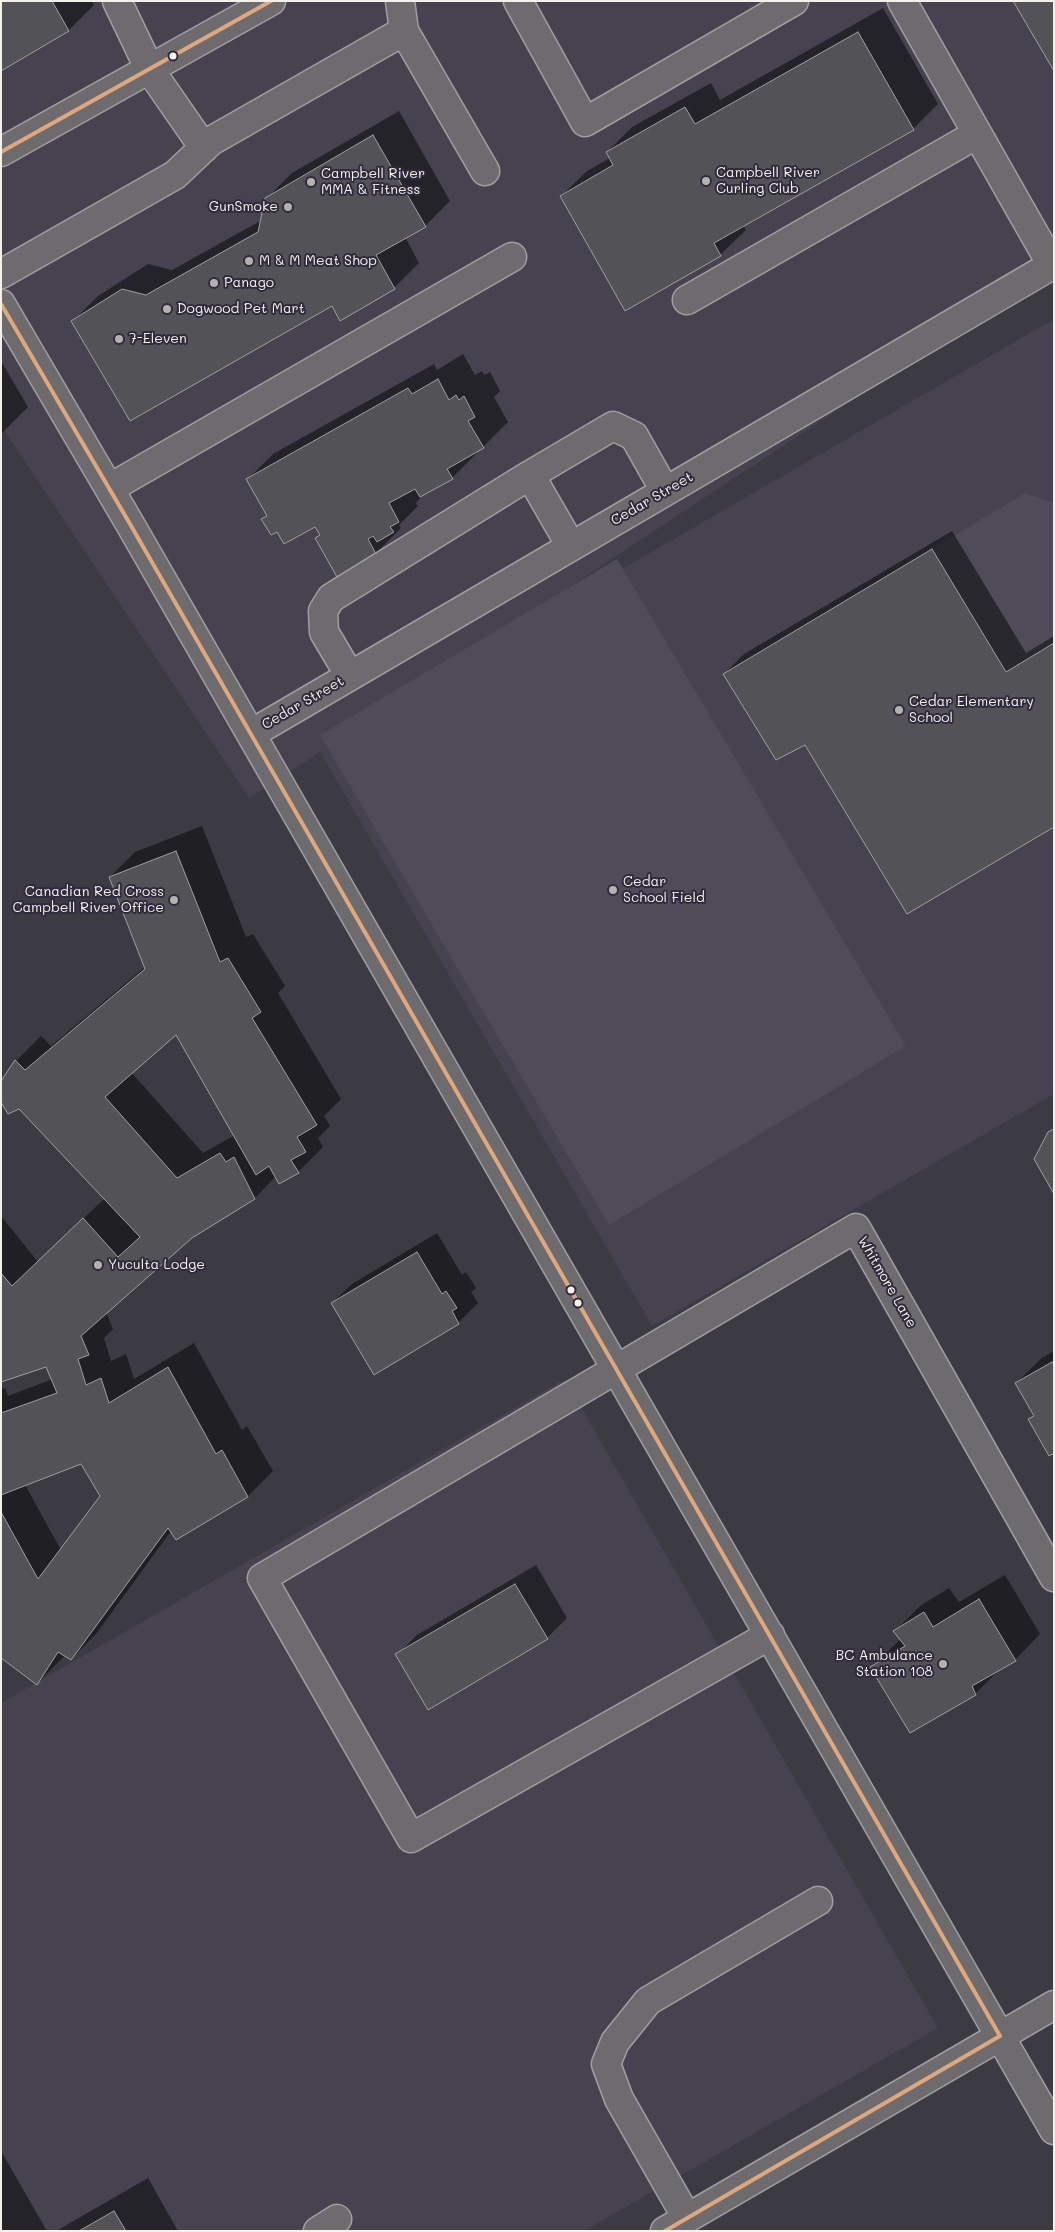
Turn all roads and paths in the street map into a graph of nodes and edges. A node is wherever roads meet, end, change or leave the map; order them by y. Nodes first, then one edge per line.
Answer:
1 (118, 1) edge
2 (271, 1) edge
3 (400, 1) edge
4 (518, 1) edge
5 (794, 1) edge
6 (902, 1) edge
7 (404, 31) junction
8 (150, 70) junction
9 (977, 134) junction
10 (204, 148) junction
11 (1, 152) edge
12 (485, 171) dead end
13 (512, 257) dead end
14 (1053, 264) edge
15 (1, 274) edge
16 (687, 300) dead end
17 (1, 304) edge
18 (530, 475) junction
19 (110, 488) junction
20 (665, 491) junction
21 (571, 546) junction
22 (350, 676) junction
23 (251, 734) junction
24 (616, 1369) junction
25 (1054, 1577) edge
26 (770, 1635) junction
27 (818, 1901) dead end
28 (1054, 2005) edge
29 (1000, 2036) junction
30 (1054, 2130) edge
31 (676, 2224) edge

1 - 8 street
2 - 8 street
3 - 7 street
4 - 5 street
6 - 9 street
7 - 10 street
7 - 12 street
8 - 10 street
8 - 11 street
9 - 14 street
9 - 16 street
10 - 15 street
13 - 19 street
14 - 20 street, Cedar Street
17 - 19 street
18 - 20 street
18 - 21 street
18 - 22 street
19 - 23 street
20 - 21 street, Cedar Street
21 - 22 street, Cedar Street
22 - 23 street, Cedar Street
23 - 24 street
24 - 25 street, Whitmore Lane
24 - 26 street
24 - 26 street
26 - 29 street
27 - 31 street
28 - 29 street
29 - 30 street
29 - 31 street

